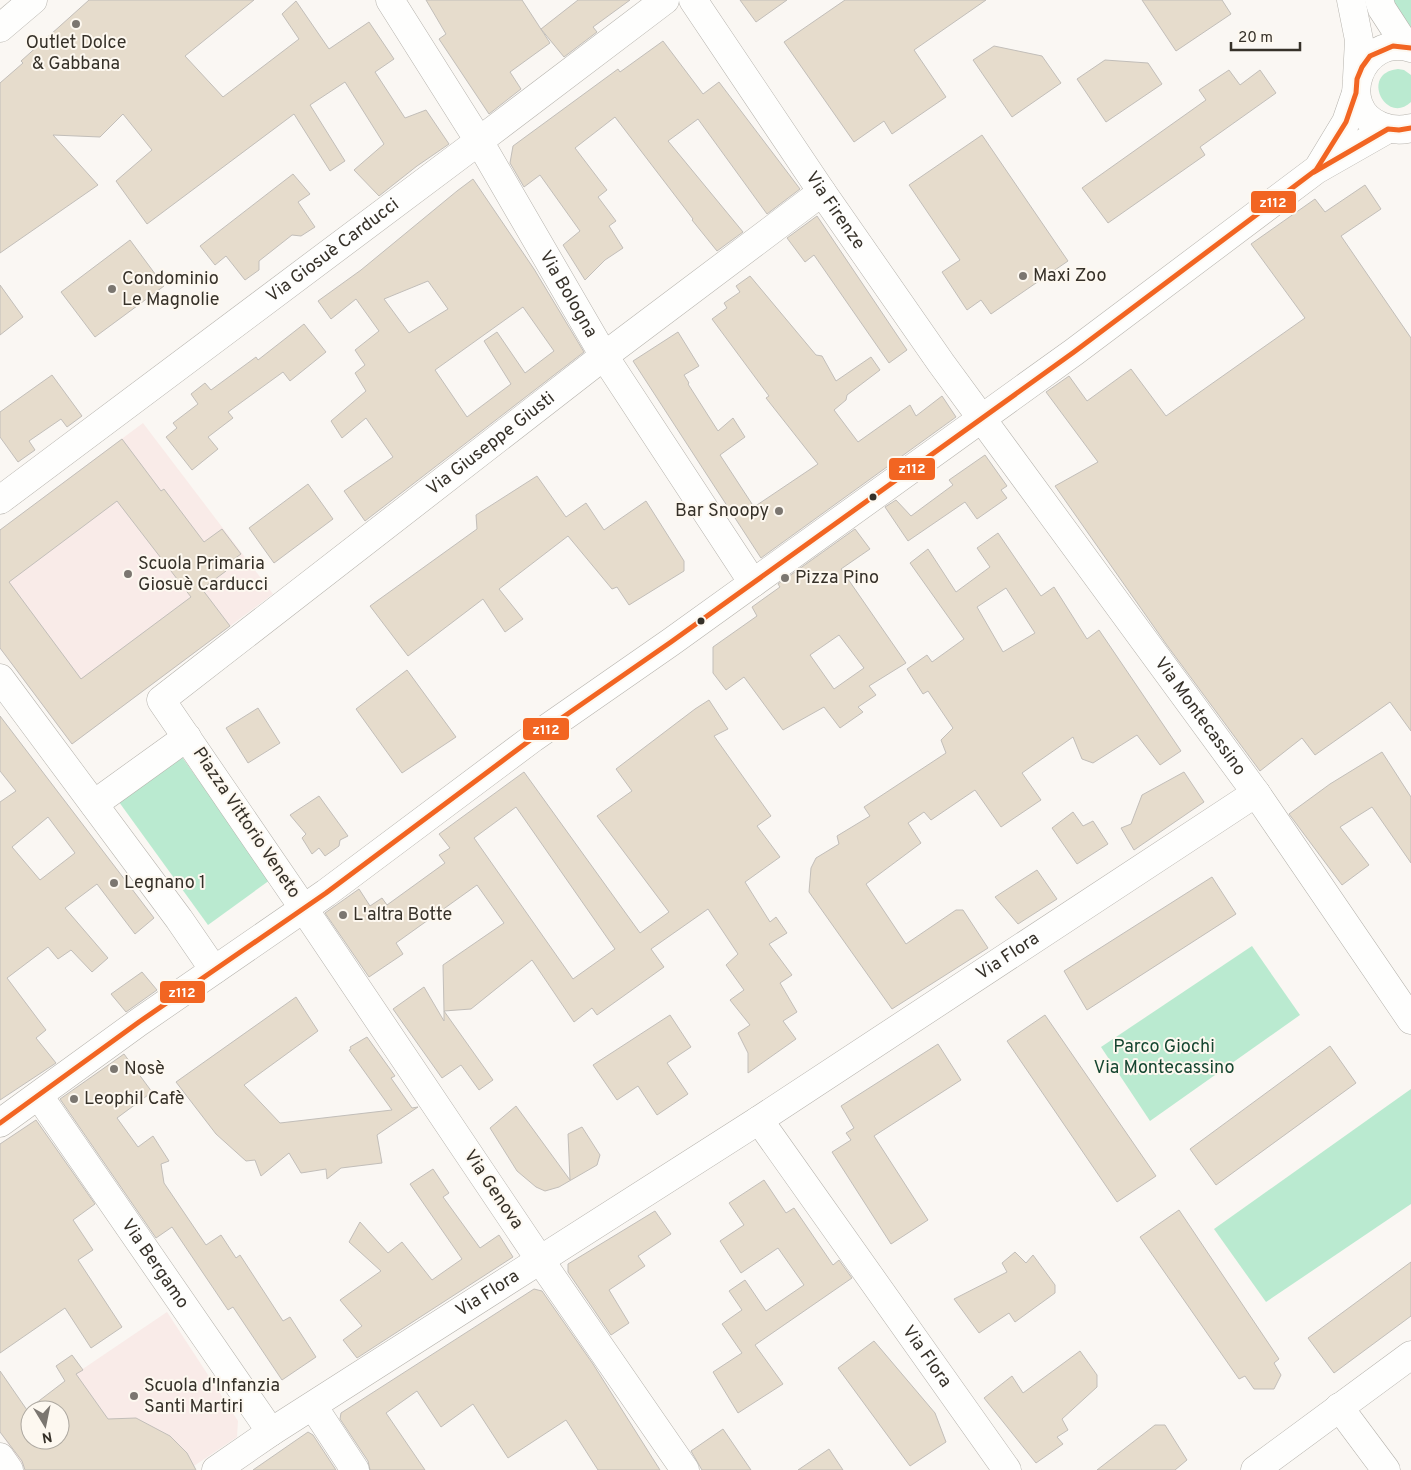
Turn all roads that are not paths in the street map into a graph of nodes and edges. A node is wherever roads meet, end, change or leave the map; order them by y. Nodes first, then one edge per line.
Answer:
1 (33, 0) edge
2 (390, 0) edge
3 (664, 0) edge
4 (693, 0) edge
5 (1352, 0) edge
6 (1379, 0) edge
7 (0, 28) edge
8 (1408, 47) edge
9 (1357, 86) junction
10 (1405, 129) edge
11 (479, 141) junction
12 (1316, 170) junction
13 (822, 192) junction
14 (604, 356) junction
15 (981, 419) junction
16 (0, 500) edge
17 (753, 583) junction
18 (0, 678) edge
19 (161, 700) joint
20 (187, 737) junction
21 (1256, 792) junction
22 (94, 804) junction
23 (304, 908) junction
24 (214, 970) junction
25 (1411, 1020) edge
26 (39, 1096) junction
27 (759, 1120) junction
28 (0, 1123) edge
29 (540, 1260) junction
30 (1411, 1356) edge
31 (313, 1406) junction
32 (1339, 1407) junction
33 (271, 1432) junction
34 (0, 1456) edge
35 (9, 1470) edge
36 (216, 1470) edge
37 (355, 1470) edge
38 (686, 1470) edge
39 (1008, 1470) edge
40 (1254, 1470) edge
41 (1386, 1470) edge

1 - 7 street
2 - 11 street, Via Bologna
3 - 11 street, Via Giosuè Carducci
4 - 13 street, Via Firenze
5 - 9 street
6 - 8 street
8 - 9 street
9 - 10 street
9 - 12 street
10 - 12 street
11 - 14 street, Via Bologna
11 - 16 street, Via Giosuè Carducci
12 - 15 street
13 - 14 street, Via Giuseppe Giusti
13 - 15 street, Via Firenze
14 - 17 street, Via Bologna
14 - 19 street, Via Giuseppe Giusti
15 - 17 street
15 - 21 street, Via Montecassino
17 - 23 street
18 - 22 street
19 - 20 street, Piazza Vittorio Veneto
20 - 22 street, Piazza Vittorio Veneto
20 - 23 street, Piazza Vittorio Veneto
21 - 25 street, Via Montecassino
21 - 27 street, Via Flora
22 - 24 street
23 - 24 street
23 - 29 street, Via Genova
24 - 26 street
26 - 28 street
26 - 33 street, Via Bergamo
27 - 29 street, Via Flora
27 - 39 street, Via Flora
29 - 31 street, Via Flora
29 - 38 street, Via Genova
30 - 32 street
31 - 33 street, Via Flora
31 - 37 street
32 - 40 street
32 - 41 street
33 - 36 street, Via Flora
34 - 35 street

